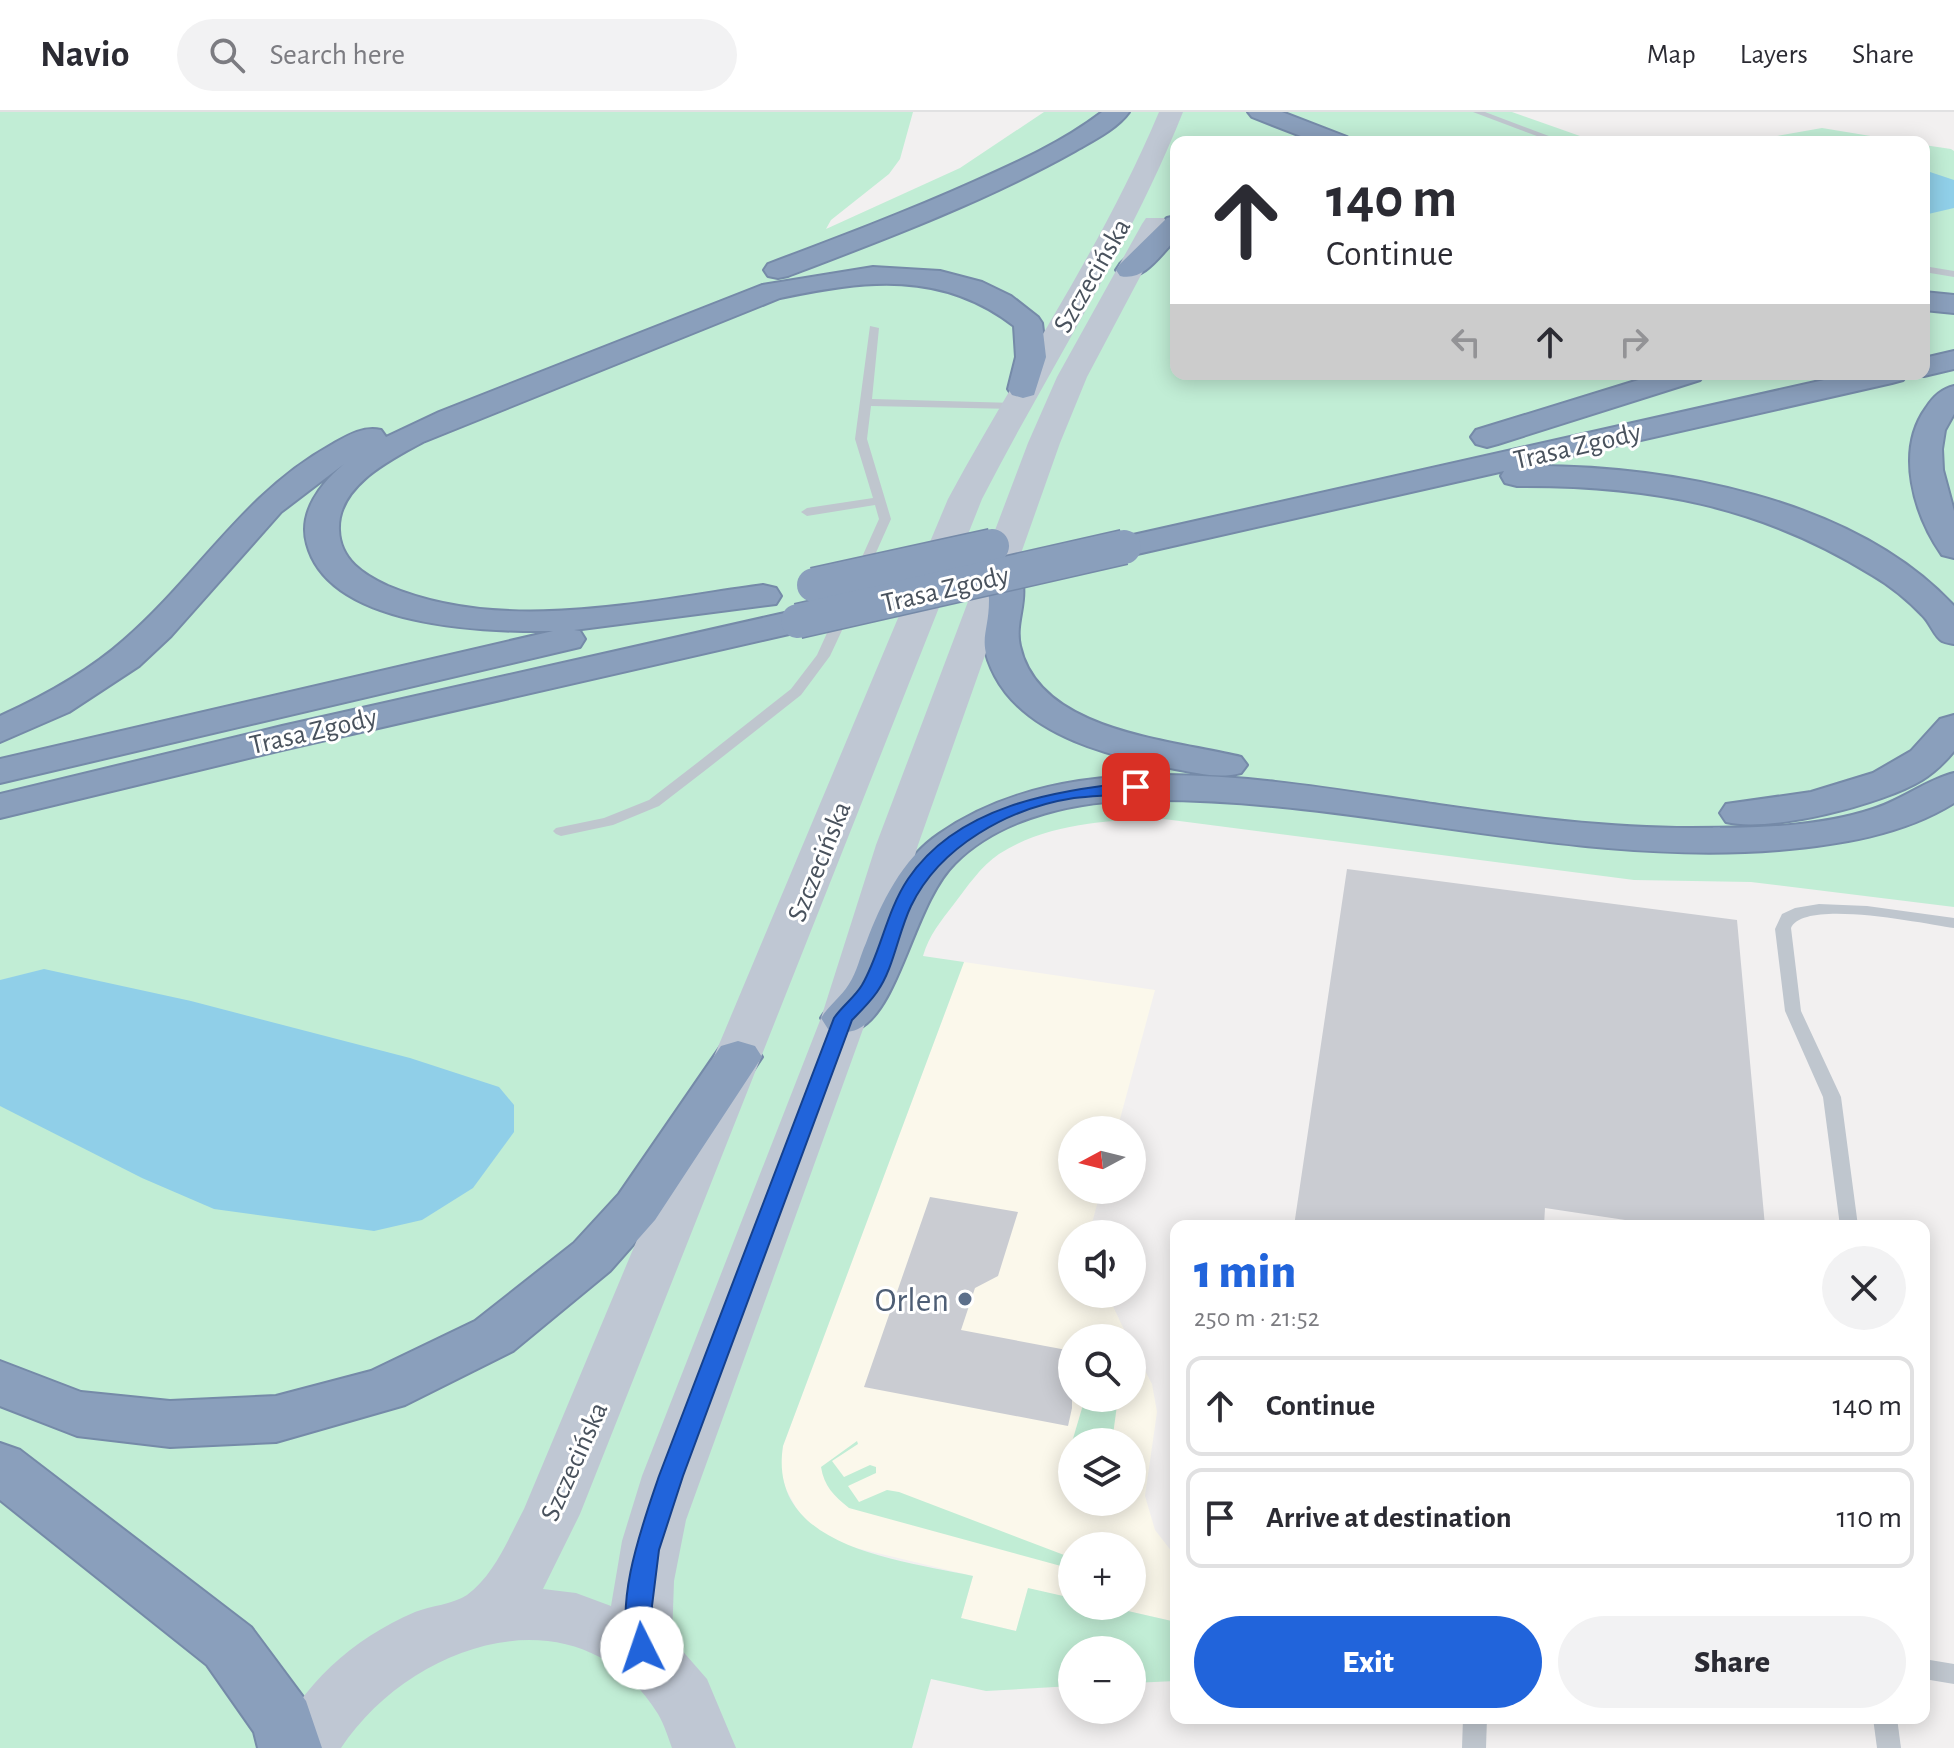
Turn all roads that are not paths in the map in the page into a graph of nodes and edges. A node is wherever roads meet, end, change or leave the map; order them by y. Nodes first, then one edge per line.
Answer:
1 (1117, 112) edge
2 (1171, 112) edge
3 (1260, 112) edge
4 (1477, 112) edge
5 (1322, 136) edge
6 (1544, 136) edge
7 (1170, 215) edge
8 (1130, 270) joint
9 (1930, 270) edge
10 (1954, 274) edge
11 (1930, 302) edge
12 (1954, 304) edge
13 (874, 328) dead end
14 (1954, 334) edge
15 (1930, 339) edge
16 (1954, 360) edge
17 (1930, 366) edge
18 (1670, 380) edge
19 (1745, 380) edge
20 (1865, 380) edge
21 (1954, 395) edge
22 (1019, 397) junction
23 (866, 402) junction
24 (1487, 437) junction
25 (880, 500) junction
26 (1289, 510) junction
27 (807, 512) dead end
28 (1128, 531) junction
29 (1954, 548) edge
30 (999, 564) junction
31 (763, 596) junction
32 (1954, 633) edge
33 (1954, 727) edge
34 (0, 730) edge
35 (282, 738) junction
36 (0, 771) edge
37 (1954, 785) edge
38 (0, 806) edge
39 (0, 823) edge
40 (561, 831) dead end
41 (1954, 923) edge
42 (844, 1018) junction
43 (738, 1057) junction
44 (1848, 1220) edge
45 (0, 1383) edge
46 (0, 1467) edge
47 (484, 1618) junction
48 (642, 1648) junction
49 (1930, 1670) edge
50 (1954, 1674) edge
51 (1475, 1724) edge
52 (1886, 1724) edge
53 (290, 1748) edge
54 (305, 1748) edge
55 (704, 1748) edge
56 (1474, 1748) edge
57 (1889, 1748) edge

1 - 34 highway
2 - 22 main road, Szczecińska
3 - 5 highway
4 - 6 lane
7 - 8 highway
8 - 30 main road, Szczecińska
9 - 10 lane
11 - 12 highway
13 - 23 lane
14 - 15 highway
16 - 17 highway
18 - 24 highway
19 - 24 highway, Trasa Zgody
20 - 26 highway, Trasa Zgody
21 - 29 highway
22 - 23 lane
22 - 31 highway
22 - 43 main road, Szczecińska
23 - 25 lane
24 - 28 highway, Trasa Zgody
25 - 27 lane
25 - 40 lane
26 - 28 highway, Trasa Zgody
26 - 32 highway
28 - 31 highway, Trasa Zgody, bridge
28 - 35 highway, Trasa Zgody, bridge
30 - 33 highway
30 - 42 main road, Szczecińska
31 - 36 highway, Trasa Zgody
35 - 38 highway, Trasa Zgody
35 - 39 highway
37 - 42 highway
41 - 44 lane
42 - 48 main road, Szczecińska
43 - 45 highway
43 - 47 main road, Szczecińska
46 - 53 highway
47 - 48 main road
47 - 54 main road
48 - 55 main road
49 - 50 lane
51 - 56 lane
52 - 57 lane

